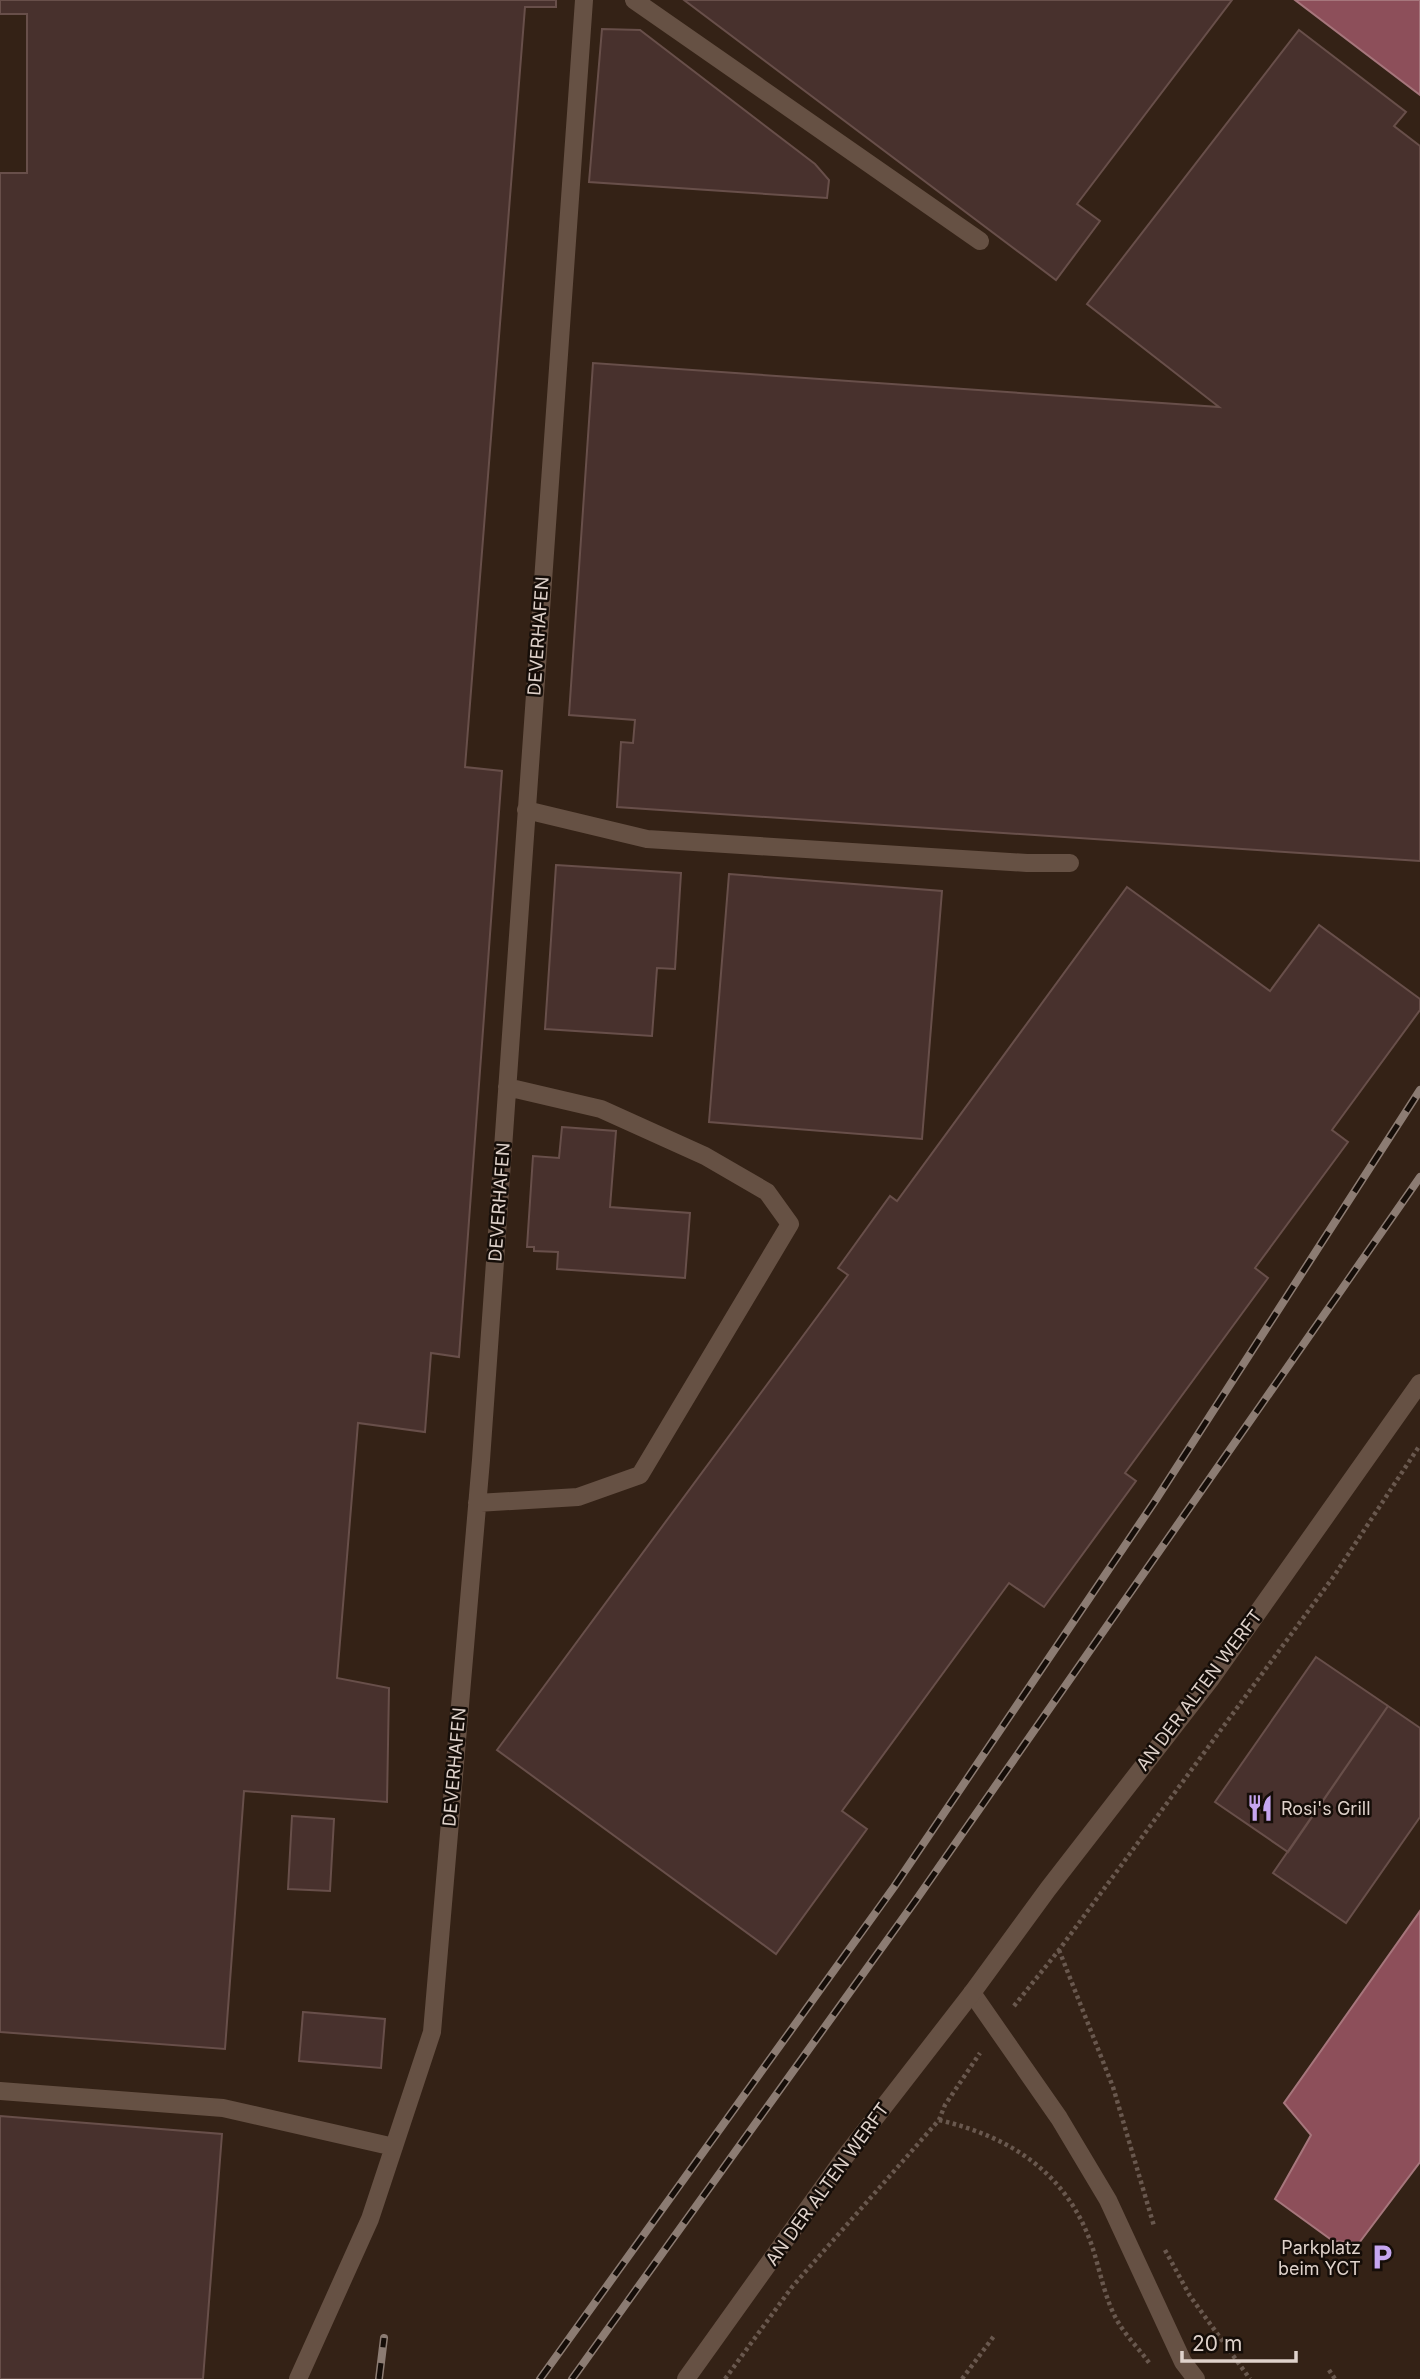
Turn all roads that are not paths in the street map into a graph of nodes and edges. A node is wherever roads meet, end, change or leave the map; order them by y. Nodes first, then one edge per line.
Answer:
1 (584, 0) edge
2 (635, 0) edge
3 (980, 241) dead end
4 (526, 810) junction
5 (1070, 863) dead end
6 (507, 1087) junction
7 (1420, 1383) edge
8 (477, 1503) junction
9 (972, 1993) junction
10 (0, 2091) edge
11 (394, 2147) junction
12 (298, 2379) edge
13 (686, 2379) edge
14 (1196, 2379) edge

1 - 4 street, DEVERHAFEN
2 - 3 street
4 - 5 street
4 - 6 street, DEVERHAFEN
6 - 8 street, DEVERHAFEN
6 - 8 street
7 - 9 street, AN DER ALTEN WERFT
8 - 11 street, DEVERHAFEN
9 - 13 street, AN DER ALTEN WERFT
9 - 14 street
10 - 11 street
11 - 12 street, DEVERHAFEN

